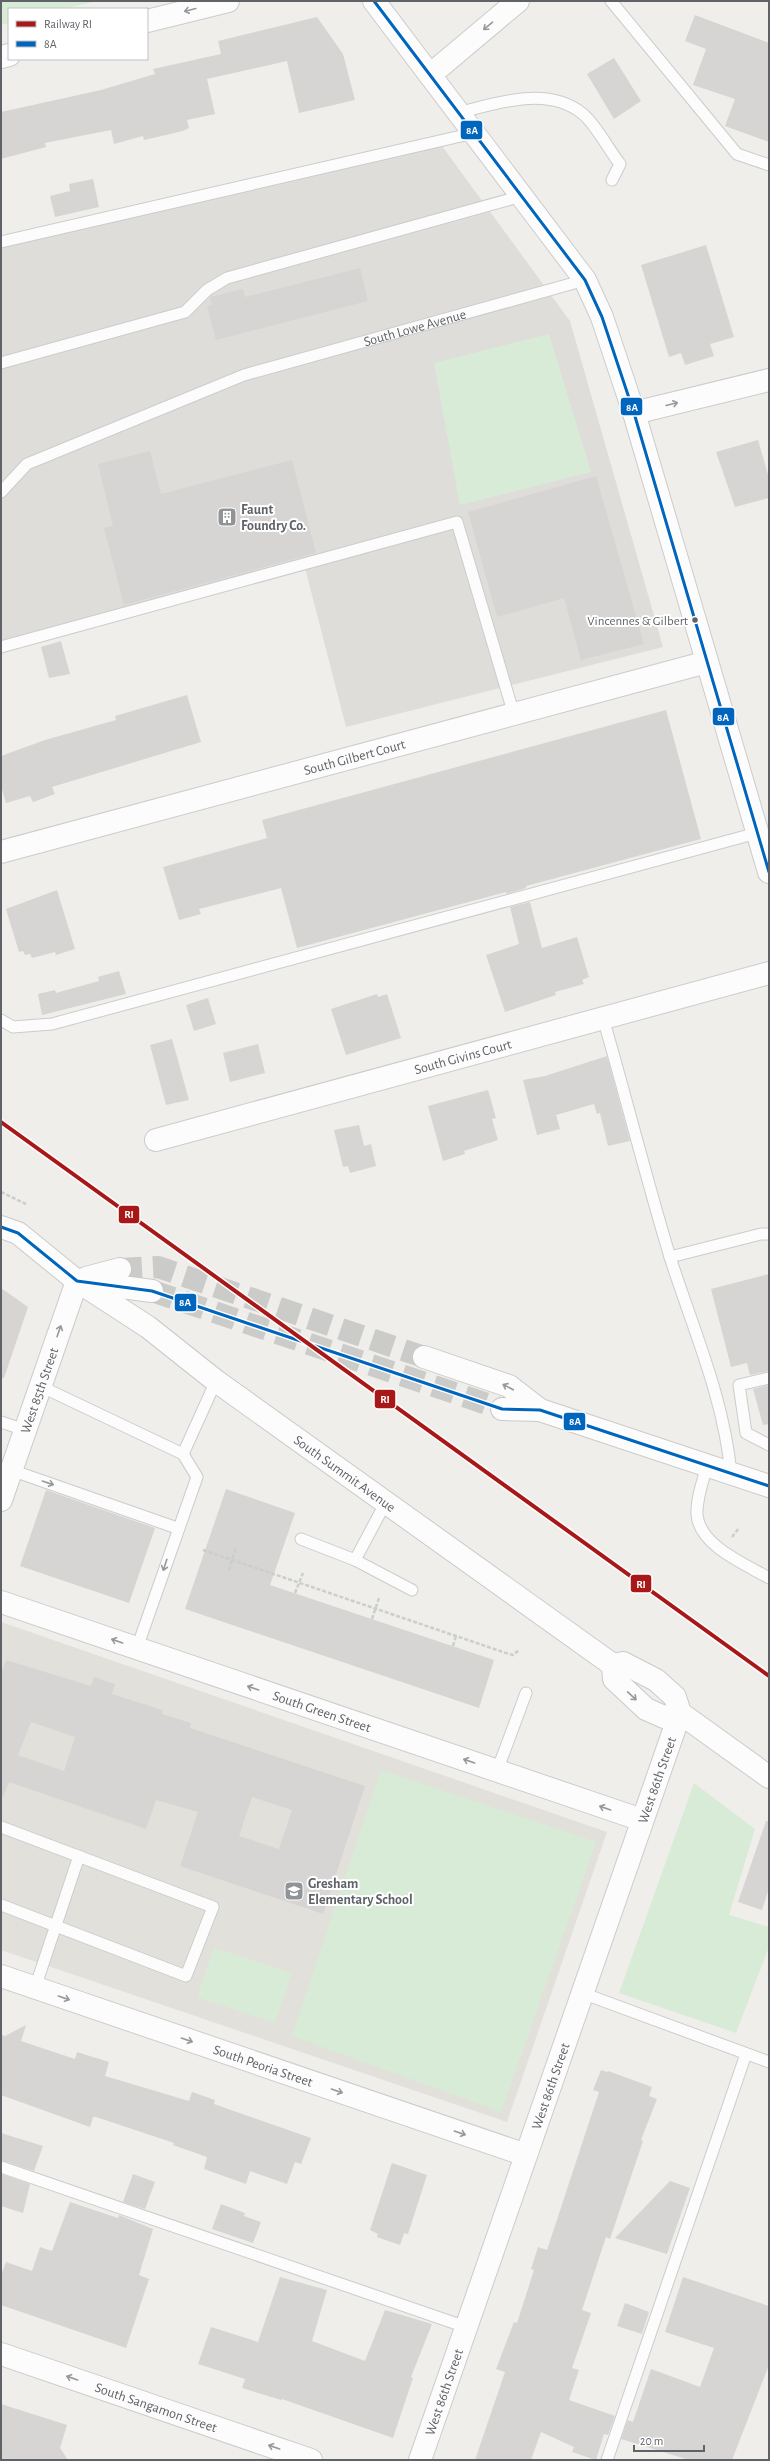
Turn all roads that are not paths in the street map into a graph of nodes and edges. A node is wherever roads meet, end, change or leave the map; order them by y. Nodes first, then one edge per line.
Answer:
1 (228, 1) edge
2 (374, 1) edge
3 (518, 1) edge
4 (612, 1) edge
5 (148, 21) edge
6 (430, 75) junction
7 (458, 113) junction
8 (474, 133) junction
9 (769, 165) edge
10 (612, 180) dead end
11 (522, 196) junction
12 (1, 242) edge
13 (585, 280) junction
14 (1, 363) edge
15 (769, 380) edge
16 (634, 413) junction
17 (1, 492) edge
18 (1, 647) edge
19 (707, 662) junction
20 (514, 715) junction
21 (762, 836) edge
22 (1, 852) edge
23 (769, 872) edge
24 (769, 973) edge
25 (603, 1018) junction
26 (1, 1020) edge
27 (156, 1140) dead end
28 (1, 1227) edge
29 (769, 1234) edge
30 (670, 1257) junction
31 (120, 1269) tunnel mouth
32 (77, 1281) junction
33 (152, 1291) tunnel mouth
34 (424, 1357) tunnel mouth
35 (769, 1378) edge
36 (216, 1381) junction
37 (40, 1386) junction
38 (502, 1410) tunnel mouth
39 (540, 1410) junction
40 (1, 1422) edge
41 (25, 1430) junction
42 (769, 1445) edge
43 (183, 1454) junction
44 (707, 1466) junction
45 (11, 1470) junction
46 (731, 1474) junction
47 (768, 1483) edge
48 (1, 1500) edge
49 (386, 1502) junction
50 (177, 1528) junction
51 (301, 1539) dead end
52 (355, 1560) junction
53 (769, 1578) edge
54 (412, 1590) dead end
55 (1, 1602) edge
56 (137, 1648) junction
57 (613, 1665) junction
58 (526, 1693) dead end
59 (680, 1713) junction
60 (497, 1771) junction
61 (769, 1777) edge
62 (642, 1820) junction
63 (1, 1827) edge
64 (79, 1856) junction
65 (1, 1905) edge
66 (56, 1926) junction
67 (1, 1976) edge
68 (35, 1988) junction
69 (582, 1994) junction
70 (746, 2054) junction
71 (769, 2062) edge
72 (526, 2155) junction
73 (1, 2167) edge
74 (466, 2327) junction
75 (1, 2354) edge
76 (311, 2460) edge
77 (420, 2460) edge
78 (607, 2460) edge

1 -> 5 street
2 - 6 street
3 -> 6 street
4 - 9 lane
6 - 7 street
7 - 8 street
7 - 10 lane
8 - 11 street
8 - 12 lane
11 - 13 street
11 - 14 lane
13 - 16 street
13 - 17 lane, South Lowe Avenue
16 -> 15 street
16 - 19 street
18 - 20 lane
19 - 20 street, South Gilbert Court
19 - 21 street
20 - 22 street, South Gilbert Court
21 - 23 street
21 - 26 lane
24 - 25 street, South Givins Court
25 - 27 street, South Givins Court
25 - 30 lane
28 - 32 street, South Summit Avenue
29 - 30 lane
30 - 46 lane
31 - 32 street
32 - 33 street
32 - 36 street, South Summit Avenue
37 -> 32 street, West 85th Street
39 -> 34 street
35 - 42 lane
36 - 43 lane
36 - 49 street, South Summit Avenue
37 - 41 street, West 85th Street
37 - 43 lane
38 - 39 street
39 - 44 street
40 - 41 lane
41 - 45 street, West 85th Street
43 - 50 lane
44 - 46 street
44 - 53 lane
45 - 48 street, West 85th Street
45 -> 50 lane
46 - 47 street
49 - 52 lane
49 - 57 street, South Summit Avenue
50 -> 56 lane
51 - 52 lane
52 - 54 lane
56 -> 55 street, South Green Street
60 -> 56 street, South Green Street
57 - 59 street, South Summit Avenue
57 -> 59 street
58 - 60 lane
59 - 61 street
59 - 62 street, West 86th Street
62 -> 60 street, South Green Street
62 - 69 street, West 86th Street
63 - 64 lane
64 - 66 lane
64 - 66 lane
65 - 66 lane
66 - 68 lane
67 - 68 street, South Peoria Street
68 -> 72 street, South Peoria Street
69 - 70 lane
69 - 72 street, West 86th Street
70 - 71 lane
70 - 78 lane
72 - 74 street, West 86th Street
73 - 74 lane
74 - 77 street, West 86th Street
76 -> 75 street, South Sangamon Street

